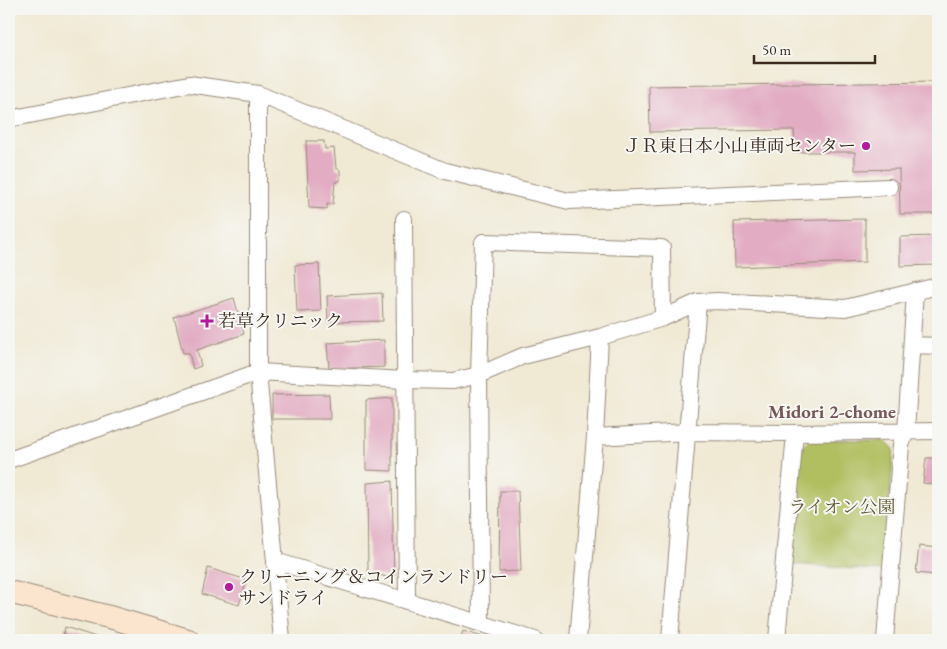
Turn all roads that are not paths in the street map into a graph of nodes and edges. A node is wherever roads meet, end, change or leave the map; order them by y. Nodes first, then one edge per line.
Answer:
1 (258, 94) junction
2 (9, 119) edge
3 (888, 187) dead end
4 (404, 219) dead end
5 (938, 286) edge
6 (916, 291) junction
7 (698, 302) junction
8 (663, 318) junction
9 (600, 337) junction
10 (913, 345) junction
11 (938, 346) edge
12 (258, 372) junction
13 (479, 375) junction
14 (405, 380) junction
15 (906, 431) junction
16 (938, 431) edge
17 (688, 432) junction
18 (795, 433) junction
19 (595, 437) junction
20 (9, 460) edge
21 (275, 561) junction
22 (9, 592) edge
23 (407, 600) junction
24 (481, 623) junction
25 (188, 640) edge
26 (282, 640) edge
27 (535, 640) edge
28 (578, 640) edge
29 (670, 640) edge
30 (777, 640) edge
31 (885, 640) edge

1 - 2 street
1 - 3 street
1 - 12 street
4 - 14 street
5 - 6 street
6 - 7 street
6 - 10 street
7 - 8 street
7 - 17 street
8 - 9 street
8 - 13 street
9 - 13 street
9 - 19 street
10 - 11 street
10 - 15 street
12 - 14 street
12 - 20 street
12 - 21 street
13 - 14 street
13 - 24 street
14 - 23 street
15 - 16 street
15 - 18 street
15 - 31 street
17 - 18 street
17 - 19 street
17 - 29 street
18 - 30 street
19 - 28 street
21 - 23 street
21 - 26 street
22 - 25 main road
23 - 24 street
24 - 27 street

